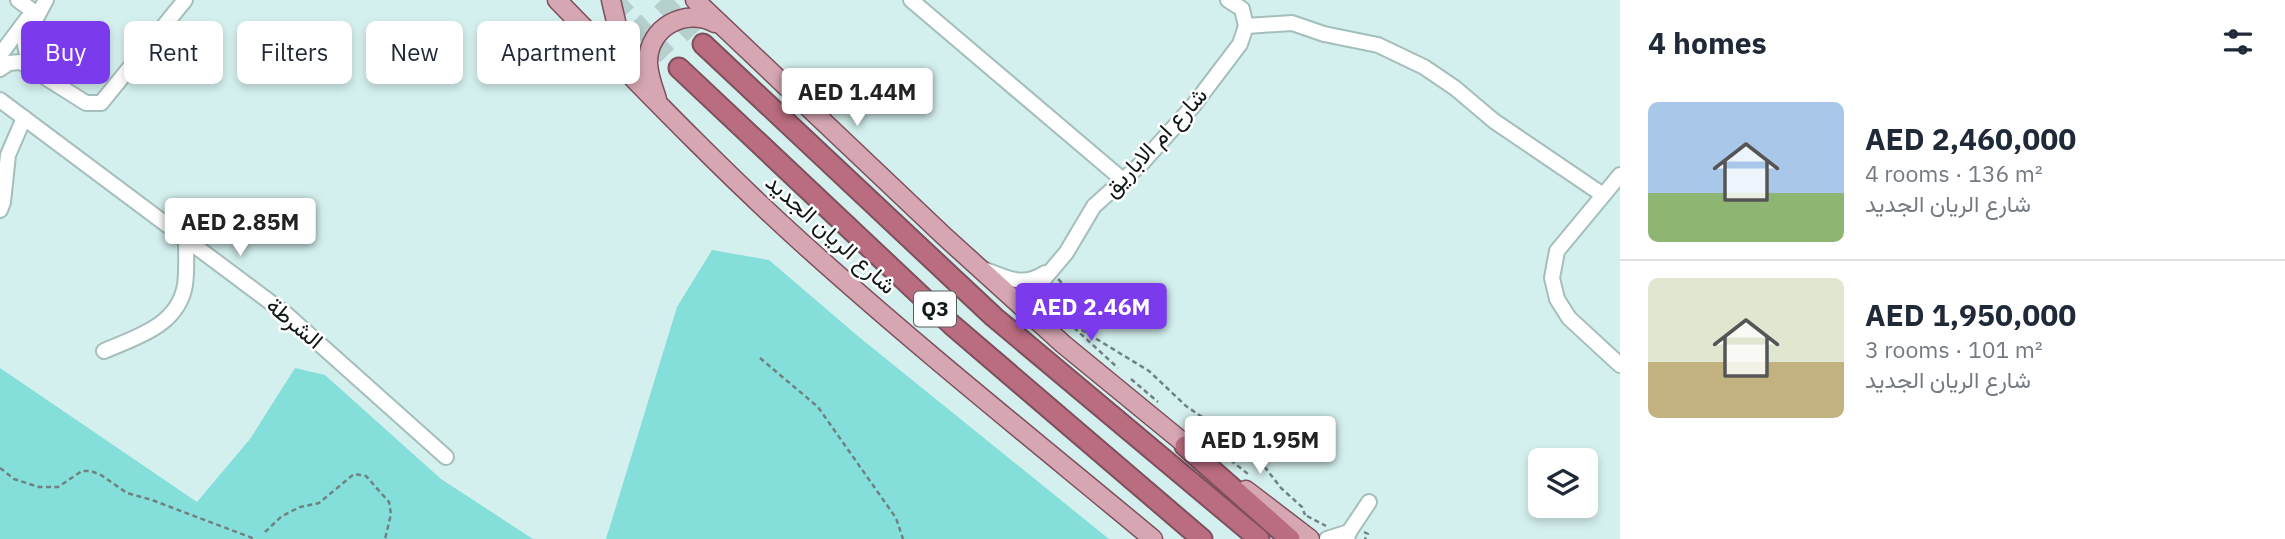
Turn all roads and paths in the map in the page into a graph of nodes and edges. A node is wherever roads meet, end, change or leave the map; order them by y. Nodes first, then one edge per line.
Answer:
1 (19, 0) edge
2 (46, 0) edge
3 (185, 0) edge
4 (557, 0) edge
5 (611, 0) edge
6 (695, 0) edge
7 (703, 0) edge
8 (911, 0) edge
9 (1228, 0) edge
10 (33, 11) junction
11 (34, 21) edge
12 (577, 21) edge
13 (616, 21) edge
14 (718, 23) junction
15 (1246, 26) junction
16 (703, 44) tunnel mouth
17 (0, 55) edge
18 (21, 62) edge
19 (678, 68) tunnel mouth
20 (0, 69) edge
21 (58, 84) edge
22 (640, 84) edge
23 (0, 100) edge
24 (657, 100) junction
25 (24, 118) junction
26 (1620, 175) edge
27 (1123, 180) junction
28 (1603, 195) junction
29 (0, 210) edge
30 (186, 240) junction
31 (976, 265) junction
32 (1049, 271) junction
33 (1058, 327) junction
34 (104, 351) dead end
35 (760, 358) dead end
36 (1620, 365) edge
37 (1163, 406) dead end
38 (1191, 440) junction
39 (446, 457) dead end
40 (0, 468) edge
41 (1253, 479) dead end
42 (1369, 502) dead end
43 (1297, 510) dead end
44 (265, 532) dead end
45 (1348, 535) edge
46 (1302, 538) edge
47 (255, 539) edge
48 (385, 539) edge
49 (903, 539) edge
50 (1153, 539) edge
51 (1202, 539) edge
52 (1259, 539) edge
53 (1327, 539) edge

1 - 10 street
2 - 10 street
2 - 11 street
3 - 21 street
4 - 12 main road, شارع الريان الجديد
5 - 13 main road
6 - 14 main road
7 - 14 main road
8 - 27 street
9 - 15 street
10 - 17 street
14 - 24 main road
14 - 31 main road
15 - 27 street, شارع ام الاباريق
15 - 28 street
16 - 52 highway, Q3
18 - 20 street
19 - 51 highway, شارع الريان الجديد / Q3
22 - 24 main road, شارع الريان الجديد
23 - 25 street, الشرطة
24 - 50 main road, شارع الريان الجديد
25 - 29 street
25 - 30 street, الشرطة
26 - 28 street
27 - 32 street, شارع ام الاباريق
28 - 36 street
30 - 34 street
30 - 39 street, الشرطة
31 - 32 street
31 - 33 main road
32 - 33 path
32 - 33 street, شارع ام الاباريق
33 - 37 path
33 - 38 main road
33 - 43 path
35 - 49 path
38 - 41 path
38 - 46 highway
40 - 47 path
42 - 45 street
44 - 48 path
45 - 53 street
46 - 53 street

